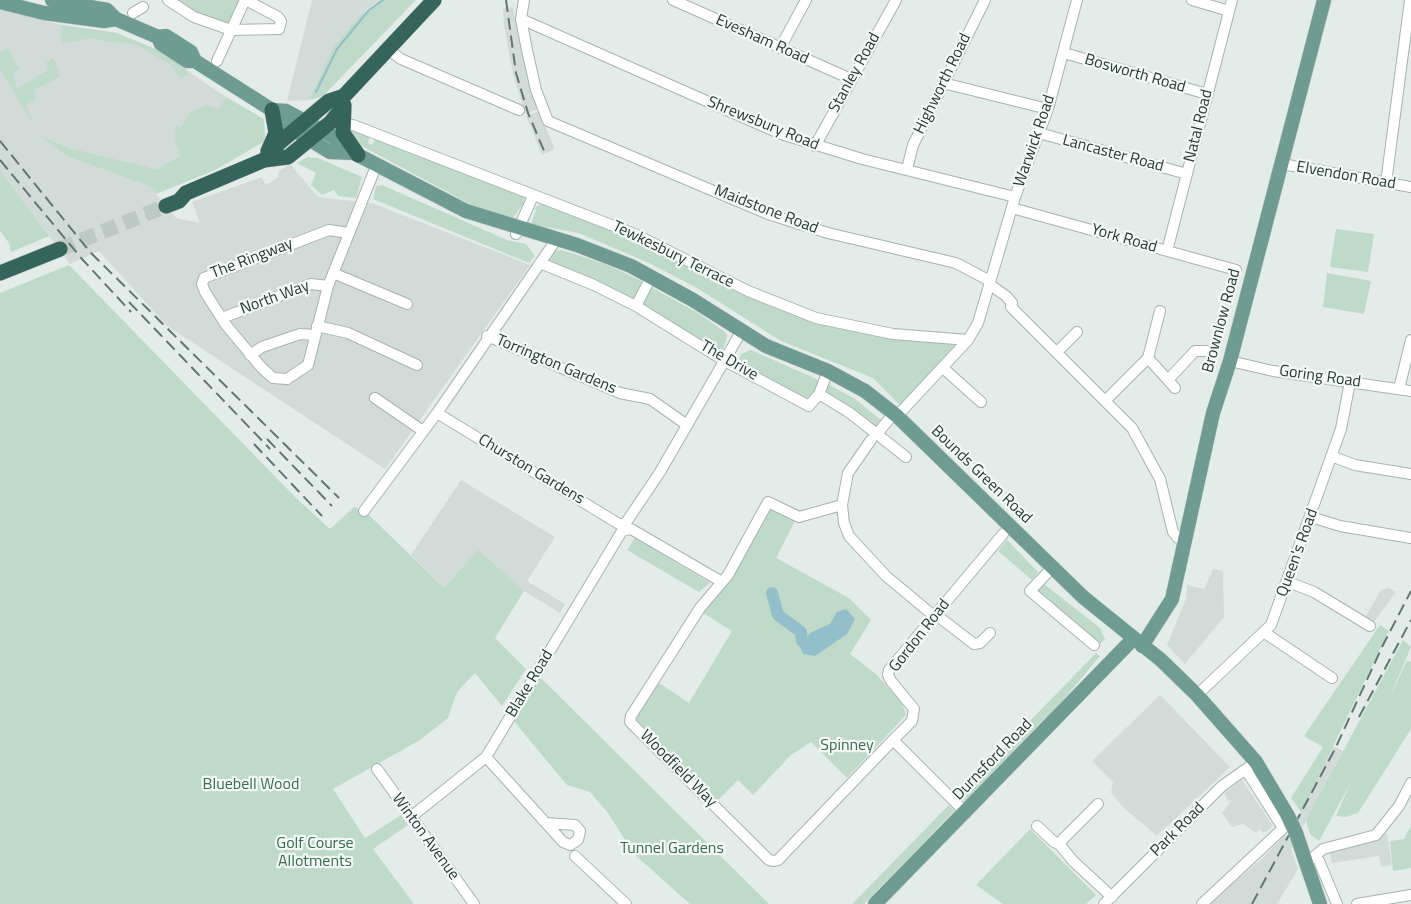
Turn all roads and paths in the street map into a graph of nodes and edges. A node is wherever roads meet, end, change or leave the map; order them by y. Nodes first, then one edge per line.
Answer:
1 (39, 0) edge
2 (168, 0) edge
3 (246, 0) edge
4 (434, 0) edge
5 (524, 0) edge
6 (673, 0) edge
7 (806, 0) edge
8 (896, 0) edge
9 (985, 0) edge
10 (1077, 0) edge
11 (1192, 0) edge
12 (1324, 0) edge
13 (1410, 0) edge
14 (0, 2) edge
15 (1230, 6) edge
16 (51, 7) edge
17 (143, 7) dead end
18 (133, 13) dead end
19 (521, 19) junction
20 (231, 38) junction
21 (386, 48) junction
22 (780, 48) junction
23 (1064, 52) junction
24 (851, 80) junction
25 (943, 83) junction
26 (1207, 94) junction
27 (344, 102) junction
28 (1048, 109) junction
29 (272, 110) junction
30 (519, 110) dead end
31 (352, 125) dead end
32 (308, 132) junction
33 (1039, 133) junction
34 (815, 146) junction
35 (356, 154) junction
36 (267, 157) junction
37 (376, 164) junction
38 (1282, 164) junction
39 (907, 169) junction
40 (1187, 174) junction
41 (1386, 183) junction
42 (1411, 187) edge
43 (533, 196) junction
44 (1014, 202) junction
45 (163, 203) tunnel mouth
46 (517, 231) junction
47 (348, 233) junction
48 (550, 238) junction
49 (1167, 251) junction
50 (540, 262) junction
51 (0, 264) edge
52 (1236, 270) dead end
53 (0, 273) edge
54 (333, 273) junction
55 (651, 277) junction
56 (990, 282) junction
57 (328, 286) junction
58 (407, 304) dead end
59 (636, 306) junction
60 (1160, 311) dead end
61 (222, 318) junction
62 (316, 331) junction
63 (741, 332) junction
64 (1077, 332) dead end
65 (487, 336) junction
66 (968, 340) junction
67 (1411, 340) edge
68 (1206, 351) dead end
69 (1057, 352) junction
70 (250, 354) junction
71 (1148, 358) junction
72 (723, 360) junction
73 (1230, 361) junction
74 (417, 365) dead end
75 (943, 369) junction
76 (828, 371) junction
77 (1350, 382) junction
78 (1399, 389) junction
79 (1411, 391) edge
80 (819, 394) junction
81 (375, 398) dead end
82 (1106, 400) junction
83 (981, 402) dead end
84 (437, 412) junction
85 (896, 414) junction
86 (687, 425) junction
87 (423, 431) junction
88 (874, 437) junction
89 (1331, 456) junction
90 (906, 457) dead end
91 (1411, 474) edge
92 (842, 505) junction
93 (364, 511) dead end
94 (1311, 517) junction
95 (625, 527) junction
96 (1003, 534) dead end
97 (1411, 538) edge
98 (1185, 540) junction
99 (1052, 568) junction
100 (722, 582) junction
101 (1288, 582) junction
102 (935, 615) junction
103 (1370, 626) dead end
104 (990, 633) dead end
105 (1265, 633) junction
106 (1138, 642) junction
107 (1094, 645) dead end
108 (1332, 678) dead end
109 (1197, 695) junction
110 (893, 740) junction
111 (486, 757) junction
112 (1251, 766) junction
113 (377, 769) dead end
114 (1411, 783) edge
115 (1098, 804) dead end
116 (966, 813) junction
117 (411, 817) junction
118 (1287, 822) junction
119 (546, 824) dead end
120 (1037, 826) dead end
121 (1060, 845) junction
122 (1308, 854) junction
123 (575, 856) dead end
124 (1411, 895) edge
125 (1108, 901) edge
126 (474, 904) edge
127 (626, 904) edge
128 (875, 904) edge
129 (1202, 904) edge
130 (1320, 904) edge
131 (1328, 904) edge
132 (1337, 904) edge
133 (1357, 904) edge

1 - 16 main road
2 - 20 street
3 - 20 street
3 - 20 street
4 - 21 highway
5 - 19 street
6 - 22 street, Evesham Road
7 - 22 street
8 - 24 street, Stanley Road
9 - 25 street, Highworth Road
10 - 23 street, Warwick Road
11 - 15 street
12 - 38 main road, Brownlow Road
13 - 41 street
14 - 16 main road
15 - 26 street, Natal Road
16 - 29 main road, Bounds Green Road
17 - 18 street
19 - 34 street, Shrewsbury Road
19 - 56 street, Maidstone Road
21 - 27 highway
21 - 30 street
22 - 24 street, Evesham Road
23 - 26 street, Bosworth Road
23 - 28 street, Warwick Road
24 - 34 street, Stanley Road
25 - 28 street
25 - 39 street, Highworth Road
26 - 40 street, Natal Road
27 - 32 highway
27 - 35 highway
28 - 33 street, Warwick Road
29 - 32 main road, Bounds Green Road
29 - 36 highway
31 - 43 street, Tewkesbury Terrace
32 - 35 main road, Bounds Green Road
32 - 36 highway
33 - 40 street, Lancaster Road
33 - 44 street, Warwick Road
34 - 39 street, Shrewsbury Road
35 - 37 main road, Bounds Green Road
36 - 45 highway
37 - 46 main road, Bounds Green Road
37 - 47 street, The Ringway
38 - 41 street, Elvendon Road
38 - 73 main road, Brownlow Road
39 - 44 street, Shrewsbury Road
40 - 49 street, Natal Road
41 - 42 street, Elvendon Road
43 - 46 street
43 - 66 street, Tewkesbury Terrace
44 - 49 street, York Road
44 - 56 street, Warwick Road
46 - 48 main road, Bounds Green Road
47 - 54 street, The Ringway
47 - 61 street, The Ringway
48 - 50 street
48 - 55 main road, Bounds Green Road
49 - 52 street, York Road
50 - 59 street, The Drive
50 - 65 street
51 - 53 highway
54 - 57 street, The Ringway
54 - 58 street
55 - 59 street
55 - 63 main road, Bounds Green Road
56 - 66 street, Warwick Road
56 - 69 street, Maidstone Road
57 - 61 street, North Way
57 - 62 street, The Ringway
59 - 72 street, The Drive
60 - 71 street
61 - 70 street, The Ringway
62 - 70 street
62 - 70 street, The Ringway
62 - 74 street
63 - 72 street, Blake Road
63 - 76 main road, Bounds Green Road
64 - 69 street
65 - 84 street
65 - 86 street, Torrington Gardens
66 - 75 street
67 - 78 street
68 - 71 street
69 - 82 street
71 - 82 street
72 - 80 street, The Drive
72 - 86 street, Blake Road
73 - 77 street, Goring Road
73 - 98 main road, Brownlow Road
75 - 83 street
75 - 85 street
76 - 80 street
76 - 85 main road, Bounds Green Road
77 - 78 street, Goring Road
77 - 89 street, Queen's Road
78 - 79 street, Goring Road
80 - 88 street
81 - 87 street
82 - 98 street
84 - 87 street
84 - 95 street, Churston Gardens
85 - 88 street
85 - 99 main road, Bounds Green Road
86 - 95 street, Blake Road
87 - 93 street
88 - 90 street
88 - 92 street
89 - 91 street
89 - 94 street, Queen's Road
92 - 100 street, Woodfield Way
92 - 102 street
94 - 97 street
94 - 101 street, Queen's Road
95 - 100 street, Churston Gardens
95 - 111 street, Blake Road
96 - 102 street, Gordon Road
98 - 106 main road, Brownlow Road
99 - 106 main road, Bounds Green Road
99 - 107 street
100 - 110 street, Woodfield Way
101 - 103 street
101 - 105 street, Queen's Road
102 - 104 street
102 - 110 street, Gordon Road
105 - 108 street
105 - 109 street, Queen's Road
106 - 109 main road, Bounds Green Road
106 - 116 main road, Durnsford Road
109 - 112 main road, Bounds Green Road
110 - 116 street
111 - 117 street, Blake Road
111 - 119 street
112 - 118 main road, Bounds Green Road
112 - 125 street, Park Road
113 - 117 street, Winton Avenue
114 - 122 street
115 - 121 street
116 - 128 main road, Durnsford Road
117 - 126 street, Winton Avenue
118 - 122 main road, Bounds Green Road, bridge
118 - 129 street
120 - 121 street
121 - 125 street
122 - 130 main road, Bounds Green Road
122 - 131 main road, Bounds Green Road
122 - 132 street
123 - 127 street
124 - 133 street

